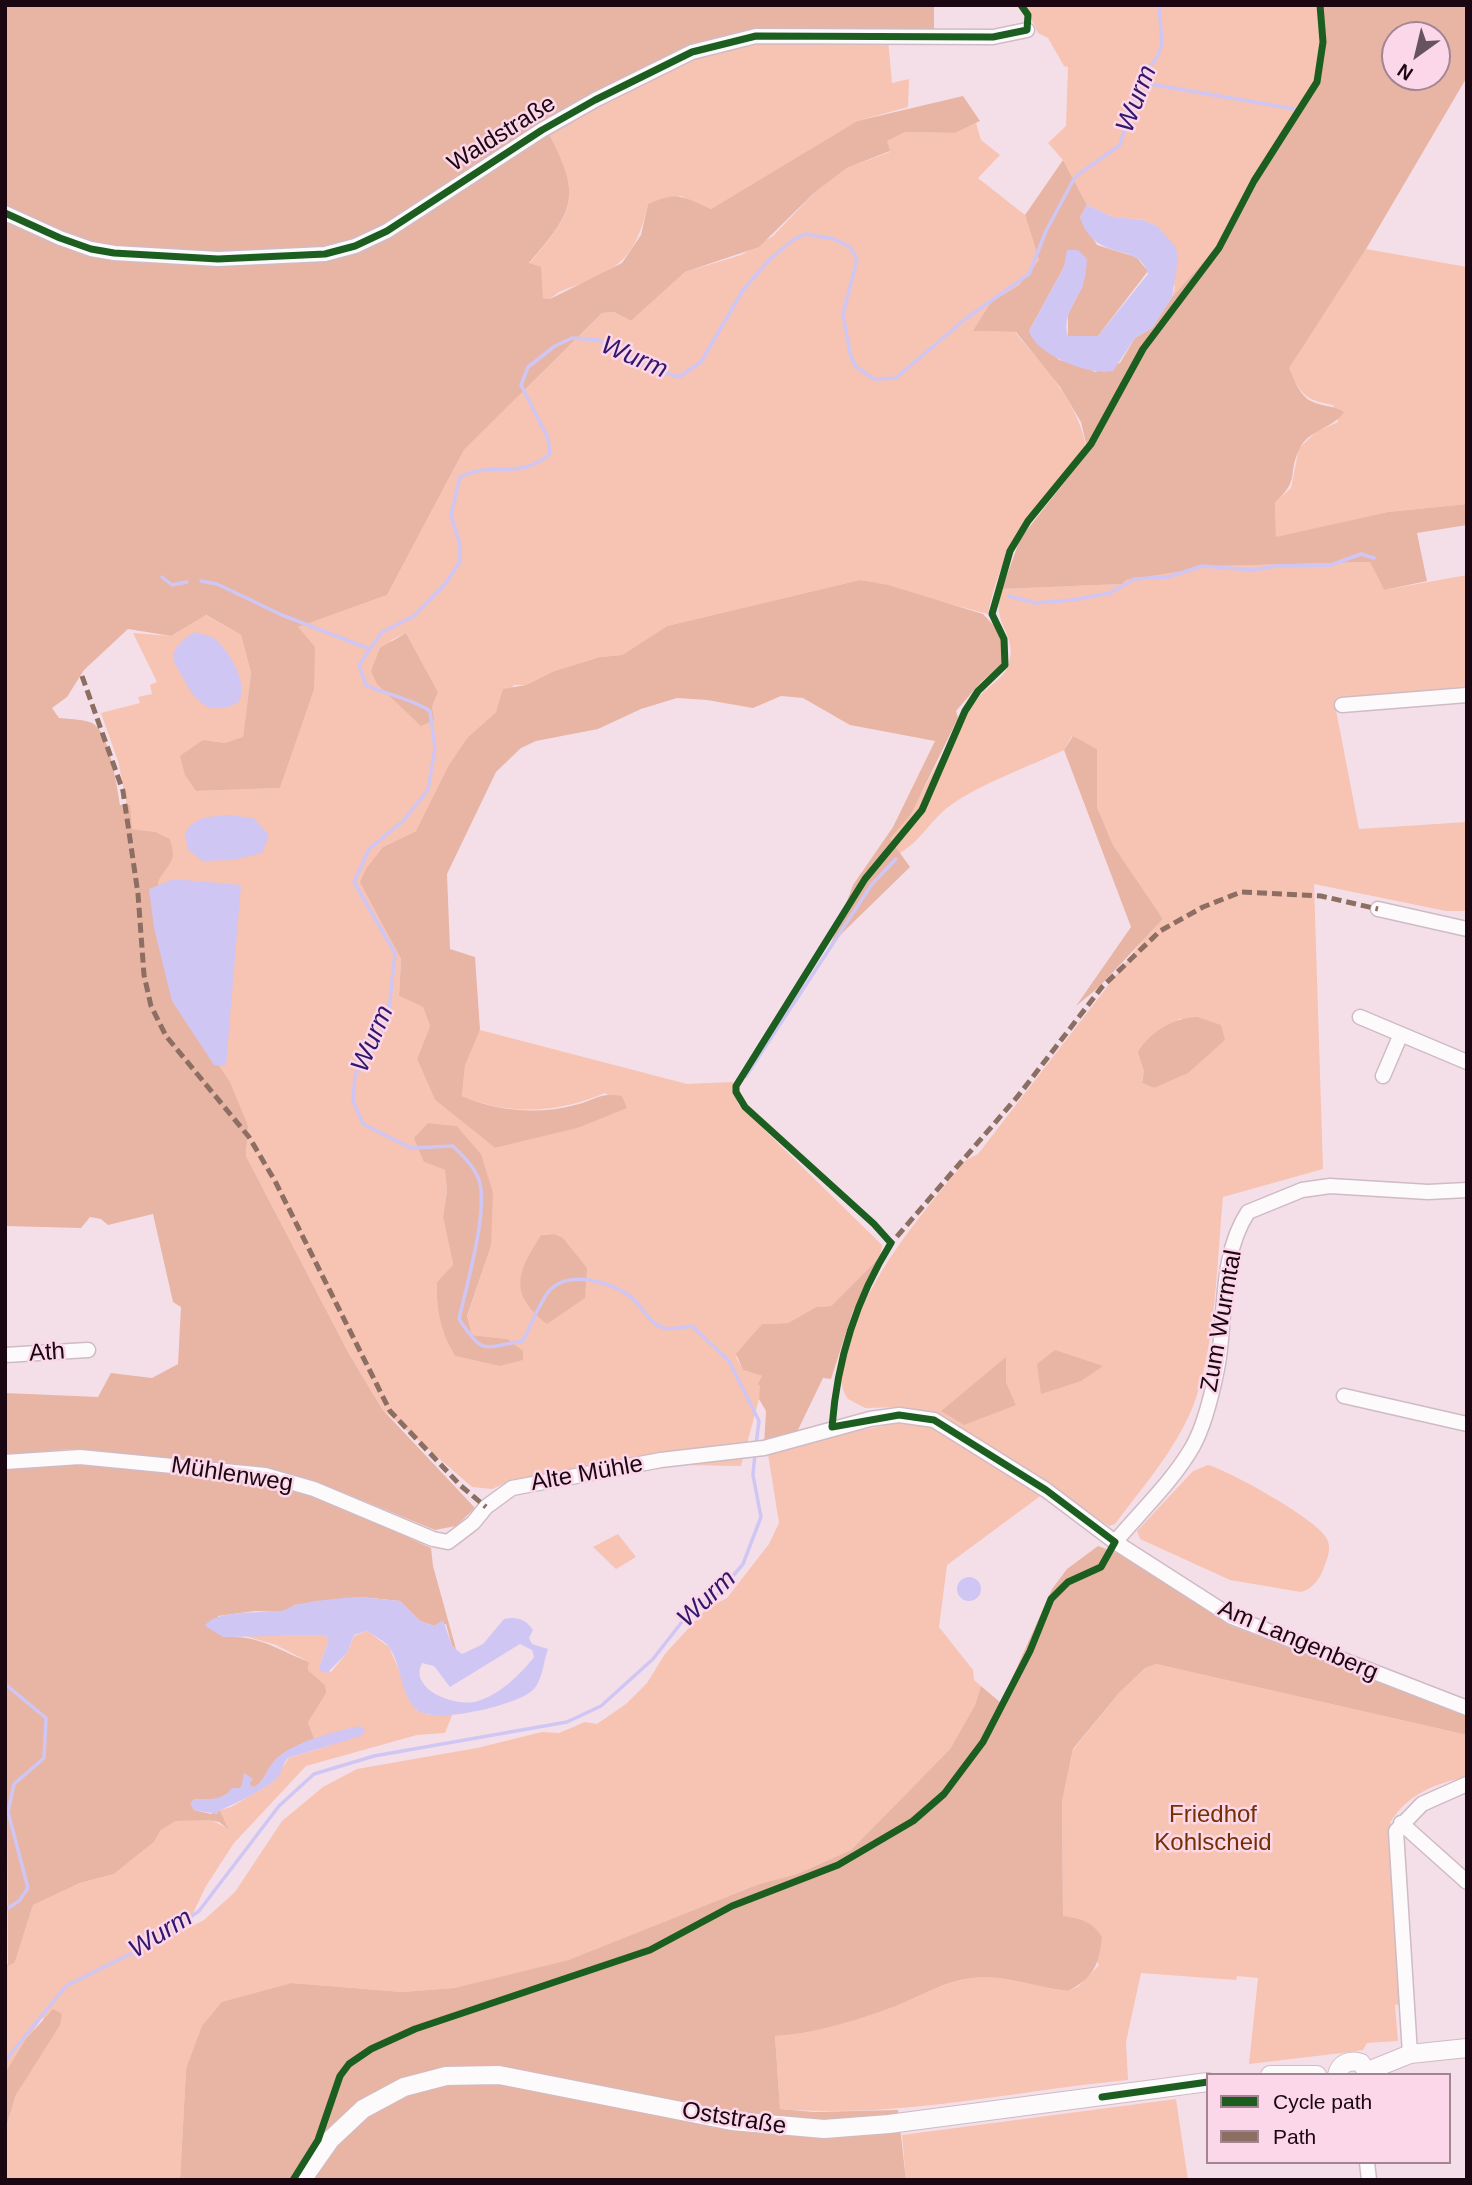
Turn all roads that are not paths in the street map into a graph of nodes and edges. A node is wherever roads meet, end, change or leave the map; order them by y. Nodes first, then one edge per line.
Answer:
1 (1027, 30) dead end
2 (5, 213) edge
3 (1467, 695) edge
4 (1342, 705) dead end
5 (1378, 909) dead end
6 (1467, 929) edge
7 (1360, 1017) dead end
8 (1401, 1034) junction
9 (1467, 1062) edge
10 (1382, 1076) dead end
11 (1467, 1190) edge
12 (89, 1350) dead end
13 (5, 1355) edge
14 (1345, 1396) dead end
15 (1467, 1424) edge
16 (764, 1448) joint
17 (5, 1462) edge
18 (448, 1542) joint
19 (1115, 1542) junction
20 (1467, 1708) edge
21 (1467, 1784) edge
22 (1401, 1823) junction
23 (1467, 1882) edge
24 (1467, 2048) edge
25 (1410, 2054) junction
26 (1338, 2073) edge
27 (1368, 2073) edge
28 (1206, 2082) edge
29 (302, 2180) edge

1 - 2 street, Waldstraße
3 - 4 street
5 - 6 street
7 - 8 street
8 - 9 street
8 - 10 street
11 - 19 street, Zum Wurmtal
12 - 13 street, Ath
14 - 15 street
16 - 18 street, Alte Mühle
16 - 19 street, Am Langenberg
17 - 18 street, Mühlenweg
19 - 20 street, Am Langenberg
21 - 22 street
22 - 23 street
22 - 25 street
24 - 25 street
25 - 27 street
26 - 27 street
28 - 29 street, Oststraße

